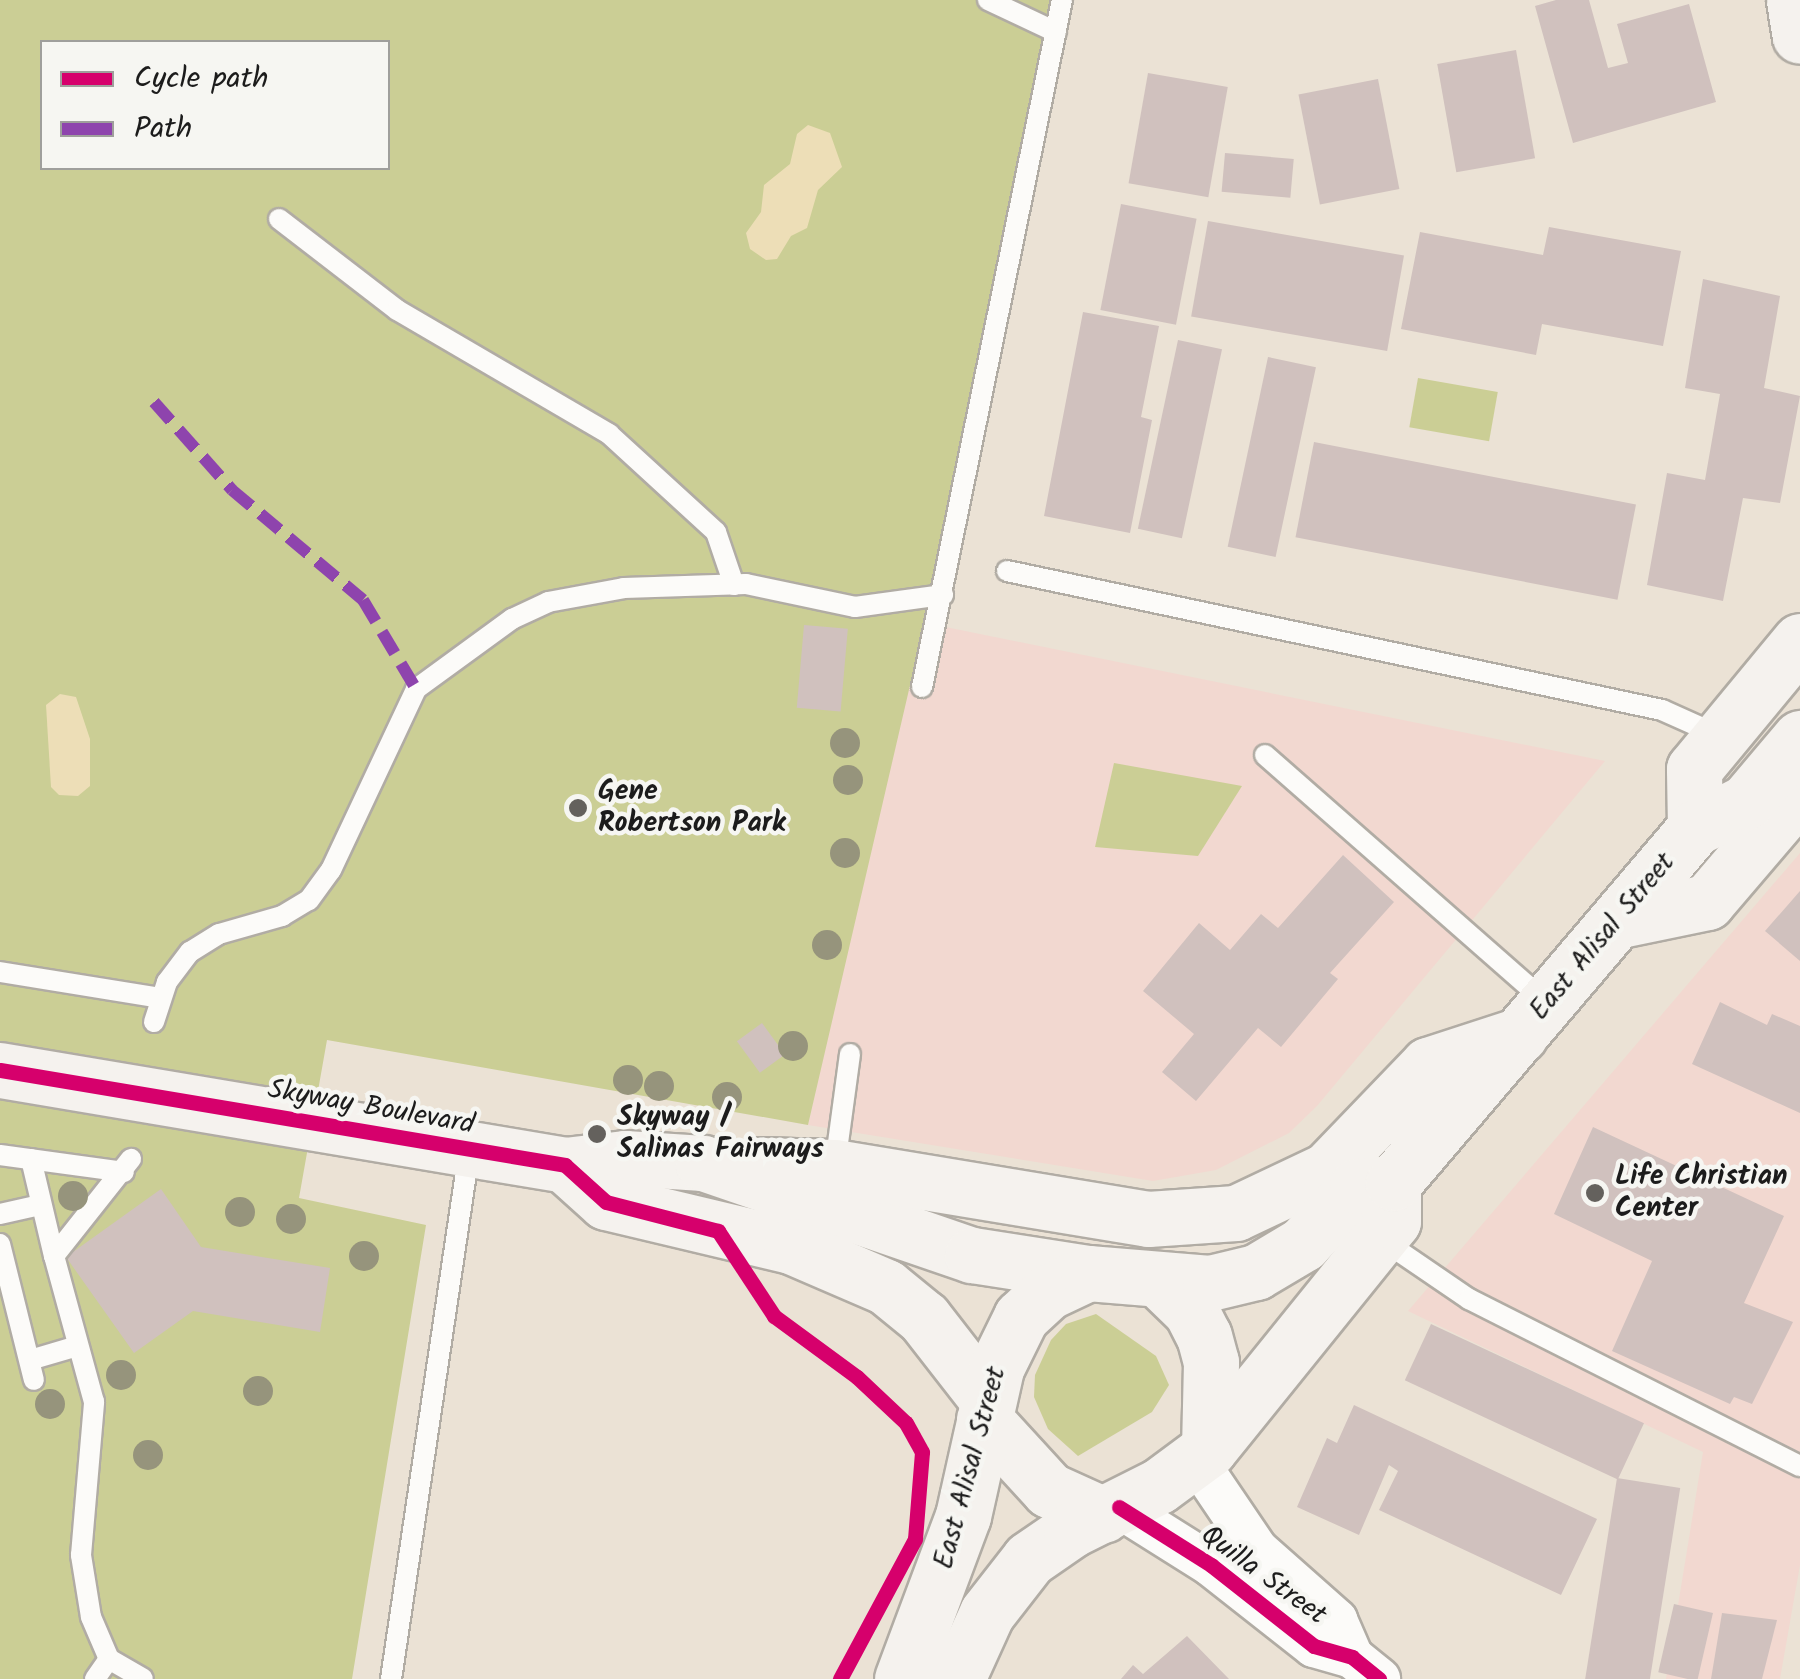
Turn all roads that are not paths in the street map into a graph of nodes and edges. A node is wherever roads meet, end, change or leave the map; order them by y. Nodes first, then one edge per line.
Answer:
1 (988, 0) edge
2 (1062, 0) edge
3 (1794, 0) edge
4 (1056, 32) junction
5 (1800, 36) edge
6 (278, 219) dead end
7 (1007, 570) dead end
8 (734, 584) junction
9 (943, 594) junction
10 (1800, 641) edge
11 (922, 687) dead end
12 (1720, 736) junction
13 (1800, 738) edge
14 (1265, 756) dead end
15 (1800, 792) edge
16 (1695, 828) junction
17 (1620, 920) junction
18 (0, 972) edge
19 (160, 998) junction
20 (1534, 1019) junction
21 (154, 1022) dead end
22 (850, 1054) dead end
23 (0, 1070) edge
24 (470, 1151) junction
25 (0, 1155) edge
26 (31, 1160) junction
27 (704, 1164) junction
28 (565, 1165) junction
29 (834, 1168) junction
30 (1393, 1183) junction
31 (40, 1205) junction
32 (0, 1214) edge
33 (1381, 1239) junction
34 (0, 1244) edge
35 (54, 1256) junction
36 (1088, 1273) junction
37 (1161, 1282) junction
38 (78, 1346) junction
39 (986, 1409) junction
40 (1202, 1454) junction
41 (1800, 1466) edge
42 (1111, 1511) junction
43 (109, 1658) junction
44 (1366, 1668) edge
45 (95, 1679) edge
46 (143, 1679) edge
47 (392, 1679) edge
48 (902, 1679) edge
49 (957, 1679) edge

1 - 4 lane
2 - 4 lane
3 - 5 main road
4 - 9 lane
6 - 8 lane
7 - 12 lane
8 - 9 lane
8 - 19 lane
9 - 11 lane
10 - 12 main road, East Alisal Street
12 - 16 main road, East Alisal Street
13 - 16 main road, East Alisal Street
14 - 20 lane
15 - 17 main road
16 - 17 main road, East Alisal Street
17 - 20 main road, East Alisal Street
18 - 19 lane
19 - 21 lane
20 - 29 main road
20 - 30 main road, East Alisal Street
22 - 29 lane
23 - 24 main road, Skyway Boulevard
24 - 28 main road, Skyway Boulevard
24 - 47 lane
25 - 26 lane
26 - 31 lane
26 - 35 lane
27 - 28 main road, Skyway Boulevard
27 - 29 main road
27 - 36 main road, Skyway Boulevard
28 - 39 main road
30 - 33 main road
30 - 37 main road
31 - 32 lane
31 - 35 lane
33 - 40 main road
33 - 41 lane
34 - 38 lane
35 - 38 lane
36 - 37 main road
36 - 39 main road, East Alisal Street
37 - 40 main road
38 - 43 lane
39 - 42 main road
39 - 48 main road, East Alisal Street
40 - 42 main road
40 - 44 street, Quilla Street
42 - 44 street, Quilla Street
42 - 49 main road
43 - 45 lane
43 - 46 lane

